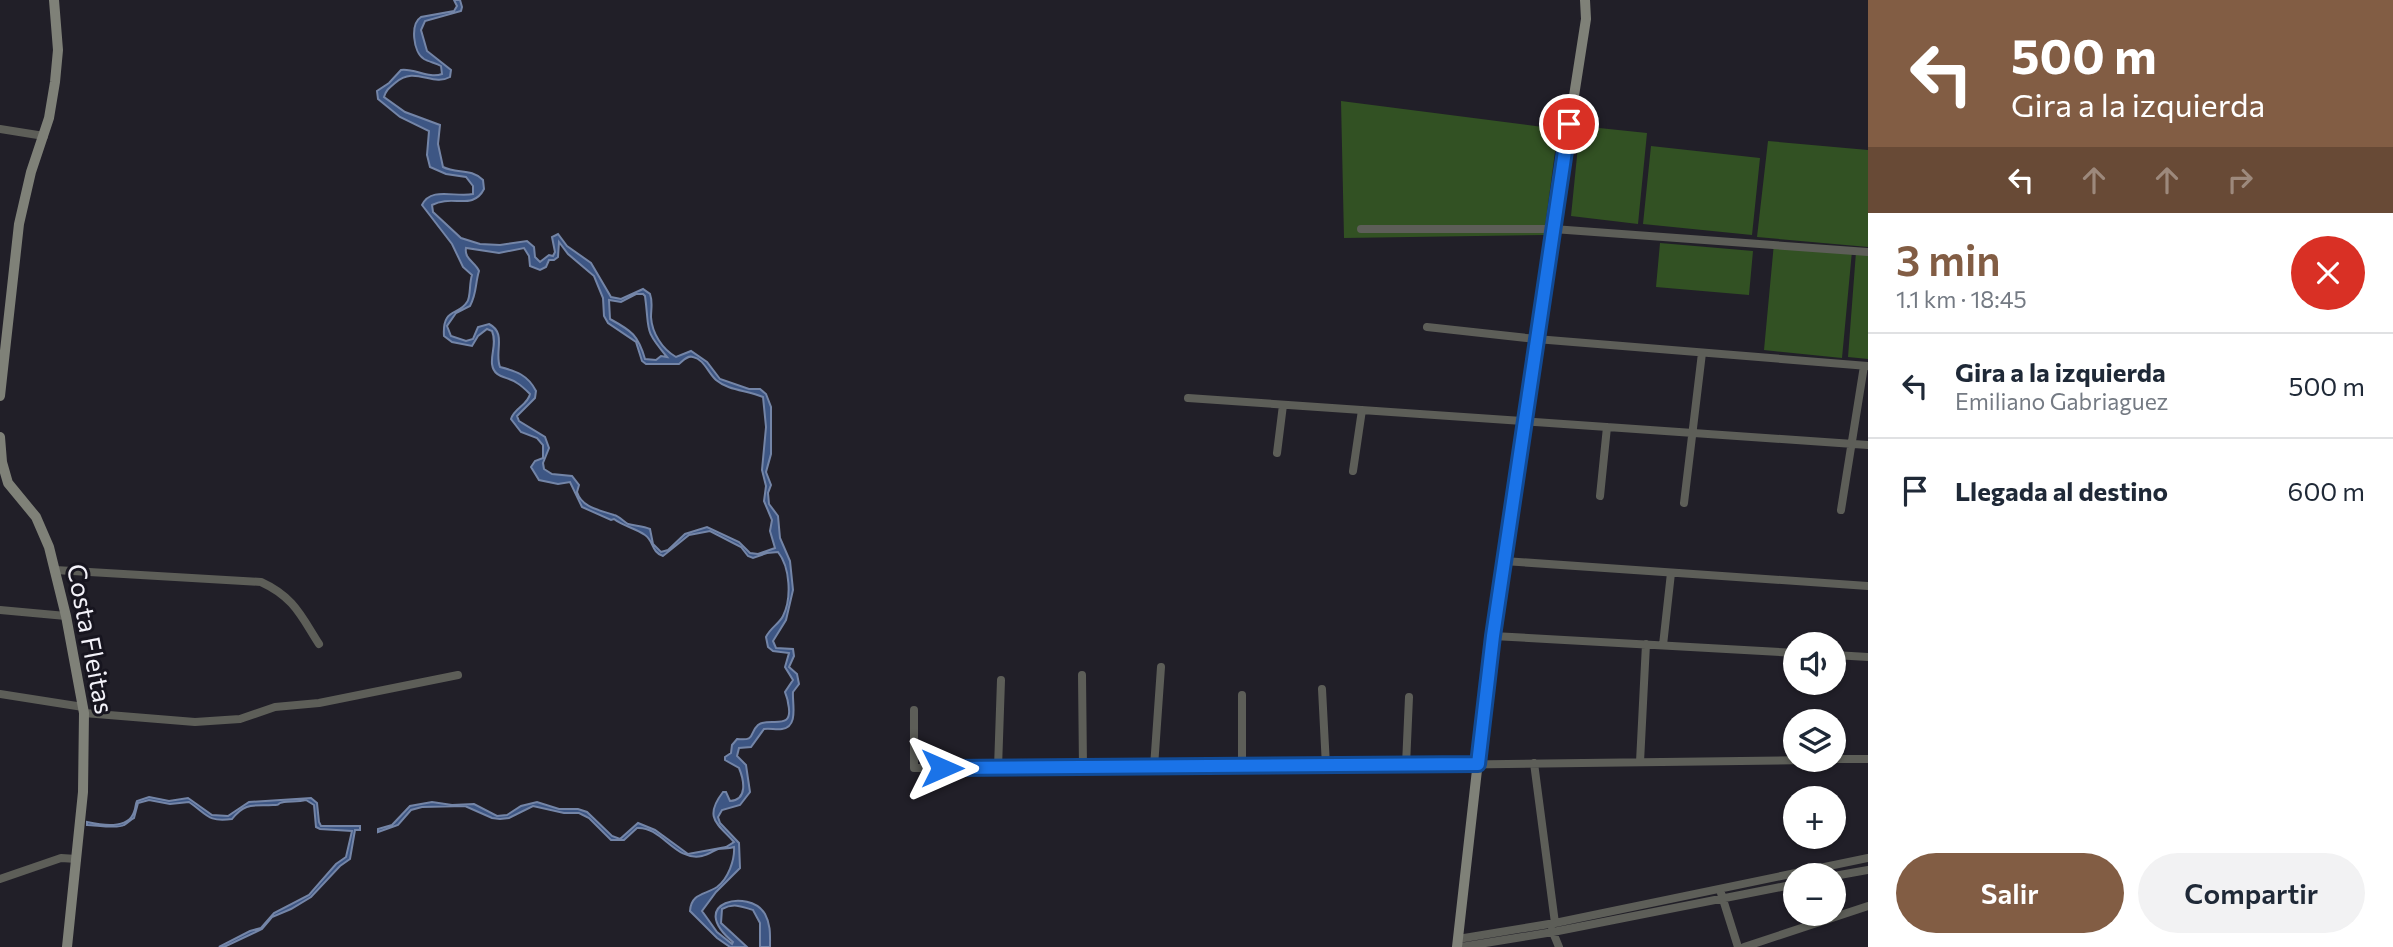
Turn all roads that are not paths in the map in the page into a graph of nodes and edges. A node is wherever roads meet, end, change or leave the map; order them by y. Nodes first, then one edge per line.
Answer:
1 (54, 0) edge
2 (1585, 0) edge
3 (0, 129) edge
4 (44, 136) junction
5 (1361, 229) dead end
6 (1553, 229) junction
7 (1868, 252) edge
8 (1427, 327) dead end
9 (1536, 340) junction
10 (1702, 353) junction
11 (1866, 366) edge
12 (0, 396) edge
13 (1188, 398) dead end
14 (1283, 405) junction
15 (1362, 410) junction
16 (1524, 421) junction
17 (1607, 427) junction
18 (1691, 433) junction
19 (0, 437) edge
20 (1852, 444) junction
21 (0, 445) edge
22 (1868, 445) edge
23 (1277, 453) dead end
24 (1353, 471) dead end
25 (1600, 496) dead end
26 (1684, 503) dead end
27 (1841, 510) dead end
28 (1504, 561) junction
29 (55, 570) junction
30 (1671, 572) junction
31 (1868, 586) edge
32 (0, 610) edge
33 (66, 616) junction
34 (1493, 636) junction
35 (319, 644) dead end
36 (1646, 644) junction
37 (1663, 645) junction
38 (1783, 652) edge
39 (1846, 656) edge
40 (1868, 657) edge
41 (1161, 667) dead end
42 (458, 675) dead end
43 (1082, 675) dead end
44 (1001, 680) dead end
45 (1322, 689) dead end
46 (0, 694) edge
47 (1242, 695) dead end
48 (1409, 697) dead end
49 (83, 710) junction
50 (914, 710) dead end
51 (1846, 759) edge
52 (1868, 759) edge
53 (1783, 760) edge
54 (1640, 762) junction
55 (1534, 763) junction
56 (1478, 764) junction
57 (1406, 765) junction
58 (1242, 766) junction
59 (1326, 766) junction
60 (1083, 767) junction
61 (1154, 767) junction
62 (998, 768) junction
63 (1868, 858) edge
64 (77, 859) junction
65 (1868, 870) edge
66 (1846, 874) edge
67 (0, 879) edge
68 (1783, 886) edge
69 (1720, 888) junction
70 (1722, 898) junction
71 (1868, 906) edge
72 (1552, 926) junction
73 (1459, 944) edge
74 (67, 947) edge
75 (1559, 947) edge
76 (1738, 947) edge
77 (1744, 947) edge

1 - 4 main road
2 - 6 main road
3 - 4 street
4 - 12 main road
5 - 6 street
6 - 7 street
6 - 9 main road
8 - 9 street
9 - 10 street
9 - 16 main road
10 - 11 street
10 - 18 street
11 - 20 street
13 - 14 street
14 - 15 street
14 - 23 street
15 - 16 street
15 - 24 street
16 - 17 street
16 - 28 main road
17 - 18 street
17 - 25 street
18 - 20 street
18 - 26 street
19 - 21 main road, Costa Fleitas
20 - 22 street
20 - 27 street
21 - 29 main road, Costa Fleitas
28 - 30 street
28 - 34 main road
29 - 33 main road, Costa Fleitas
29 - 35 street
30 - 31 street
30 - 37 street
32 - 33 street
33 - 49 main road, Costa Fleitas
34 - 36 street
34 - 56 main road
36 - 37 street
36 - 54 street
37 - 38 street
39 - 40 street
41 - 61 street
42 - 49 street
43 - 60 street
44 - 62 street
45 - 59 street
46 - 49 street
47 - 58 street
48 - 57 street
49 - 64 main road, Costa Fleitas
50 - 62 street
51 - 52 street
53 - 54 street
54 - 55 street
55 - 56 street
55 - 72 street
56 - 57 street
56 - 73 main road
57 - 59 street
58 - 59 street
58 - 61 street
60 - 61 street
60 - 62 street
63 - 69 street
64 - 67 street
64 - 74 main road, Costa Fleitas
65 - 66 street
68 - 70 street
69 - 70 street
69 - 72 street
70 - 72 street
70 - 76 street
71 - 77 street
72 - 73 street
72 - 75 street

